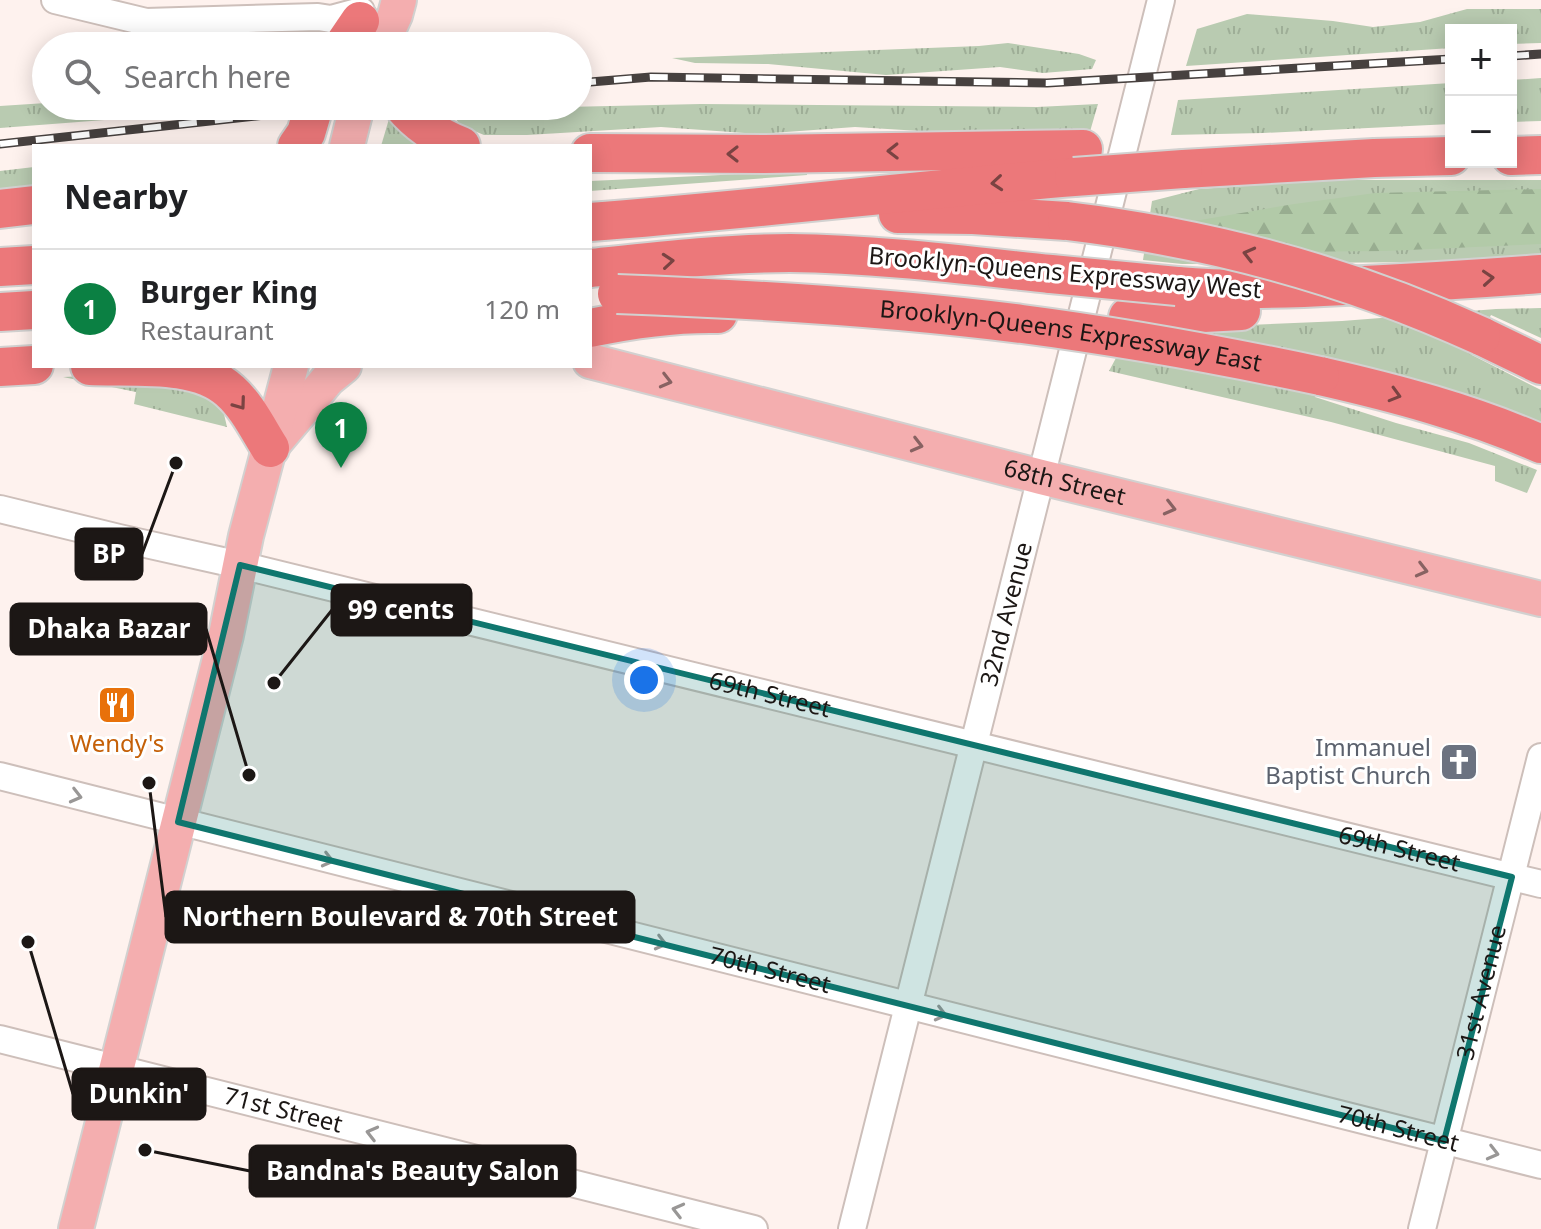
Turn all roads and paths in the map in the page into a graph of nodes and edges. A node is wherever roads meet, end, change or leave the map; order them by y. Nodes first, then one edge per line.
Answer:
1 (55, 0) edge
2 (399, 0) edge
3 (1155, 1) edge
4 (361, 28) edge
5 (310, 120) edge
6 (354, 120) edge
7 (417, 120) edge
8 (298, 144) edge
9 (348, 144) edge
10 (457, 144) edge
11 (592, 153) edge
12 (658, 154) junction
13 (1541, 155) edge
14 (1445, 156) edge
15 (1517, 156) edge
16 (1079, 163) junction
17 (592, 164) edge
18 (32, 205) edge
19 (0, 209) edge
20 (719, 212) junction
21 (592, 222) edge
22 (32, 265) edge
23 (0, 267) edge
24 (592, 268) edge
25 (1541, 274) edge
26 (1436, 282) junction
27 (604, 294) edge
28 (32, 310) edge
29 (0, 312) edge
30 (946, 316) junction
31 (592, 328) edge
32 (592, 362) edge
33 (32, 365) edge
34 (1541, 365) edge
35 (0, 367) edge
36 (142, 368) edge
37 (290, 368) edge
38 (342, 368) edge
39 (1541, 444) edge
40 (270, 448) junction
41 (1041, 477) junction
42 (0, 509) edge
43 (240, 565) junction
44 (1541, 599) edge
45 (974, 744) junction
46 (1541, 757) edge
47 (0, 776) edge
48 (178, 822) junction
49 (1512, 877) junction
50 (1541, 884) edge
51 (908, 1005) junction
52 (0, 1039) edge
53 (117, 1068) junction
54 (1444, 1141) junction
55 (1541, 1165) edge
56 (76, 1229) edge
57 (754, 1229) edge
58 (852, 1229) edge
59 (1422, 1229) edge

1 - 4 street
2 - 4 main road
3 - 41 street, 32nd Avenue
5 - 8 highway
6 - 9 main road
7 - 10 highway
11 - 12 highway
16 -> 12 highway
12 - 17 highway
13 - 15 highway
14 - 16 highway, bridge
16 -> 20 highway
18 - 19 highway
20 - 21 highway
34 -> 20 highway, bridge
22 - 23 highway
24 -> 26 highway, Brooklyn-Queens Expressway West, bridge
26 -> 25 highway, Brooklyn-Queens Expressway West
26 - 30 highway
27 - 30 highway, Brooklyn-Queens Expressway East, bridge
28 - 29 highway
30 - 31 highway
30 -> 39 highway, Brooklyn-Queens Expressway East, bridge
32 -> 41 main road, 68th Street
33 - 35 highway
36 -> 40 highway
37 - 40 main road
38 - 40 main road
40 - 43 main road
41 -> 44 main road, 68th Street
41 - 45 street, 32nd Avenue
42 - 43 street, 69th Street
43 - 45 street, 69th Street
43 - 48 main road
45 - 49 street, 69th Street
45 - 51 street, 32nd Avenue
46 - 49 street, 31st Avenue
47 -> 48 street, 70th Street
48 -> 51 street, 70th Street
48 - 53 main road
49 - 50 street, 69th Street
49 - 54 street, 31st Avenue
51 -> 54 street, 70th Street
51 - 58 street, 32nd Avenue
52 - 53 street, 71st Street
53 - 56 main road
57 -> 53 street, 71st Street
54 -> 55 street, 70th Street
54 - 59 street, 31st Avenue

